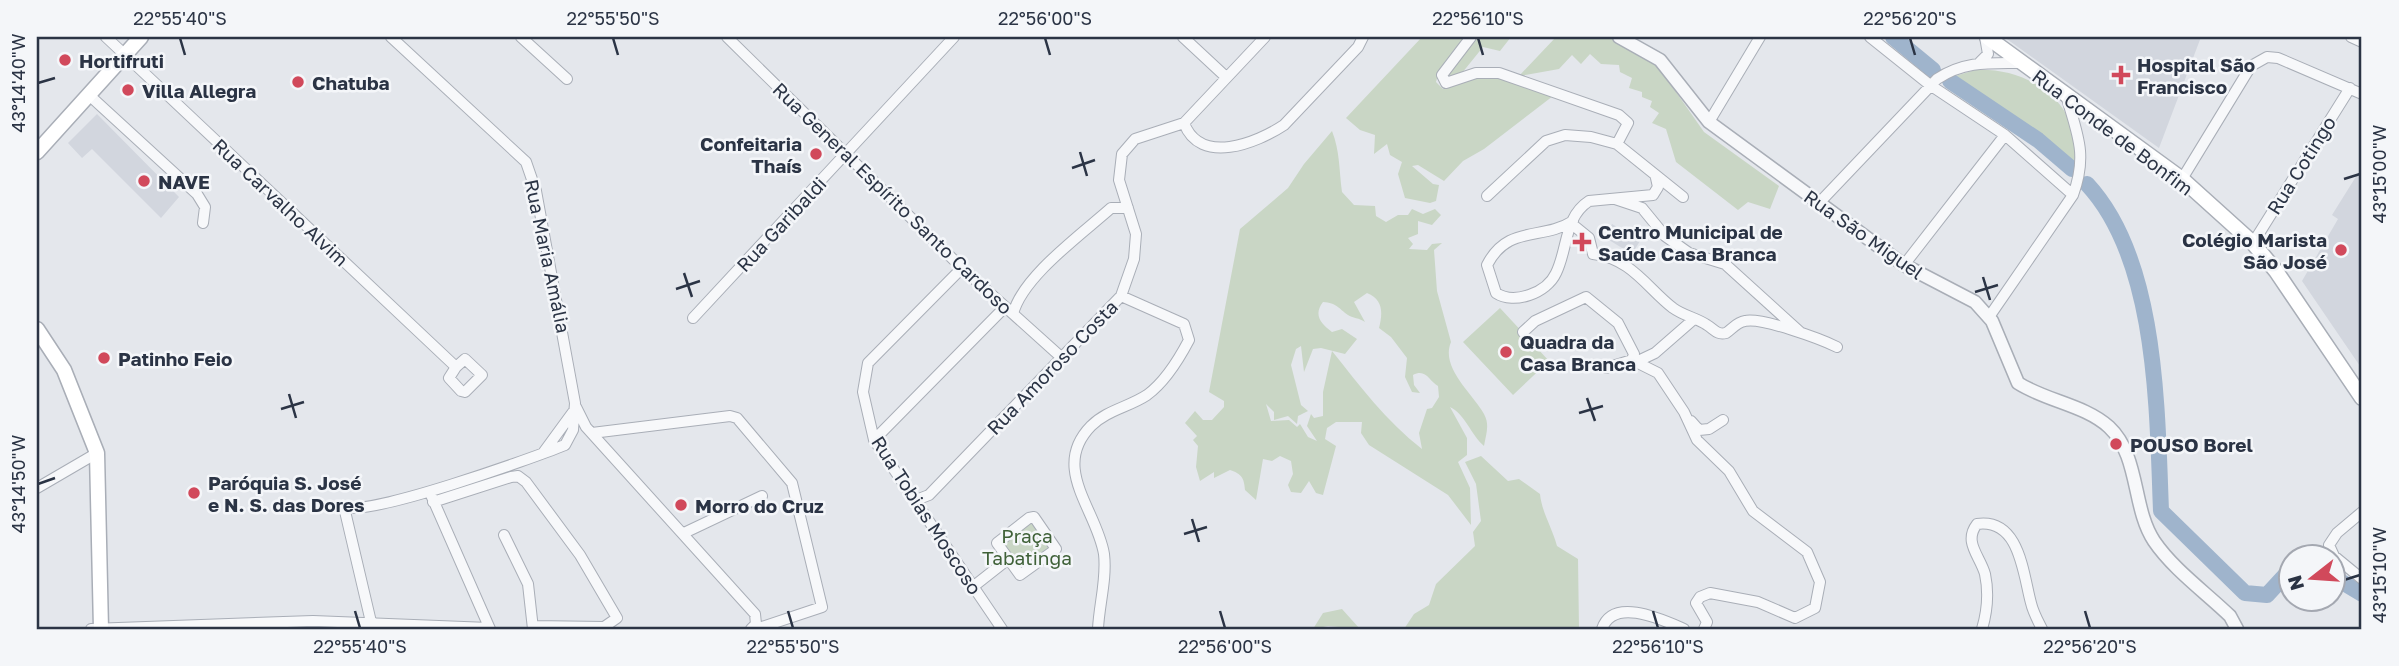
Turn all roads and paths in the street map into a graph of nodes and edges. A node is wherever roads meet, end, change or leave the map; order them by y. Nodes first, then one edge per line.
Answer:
1 (106, 37) edge
2 (141, 37) edge
3 (391, 37) edge
4 (521, 37) edge
5 (727, 37) edge
6 (954, 37) edge
7 (1183, 37) edge
8 (1265, 37) edge
9 (1363, 37) edge
10 (1471, 37) edge
11 (1619, 37) edge
12 (1760, 37) edge
13 (1870, 37) edge
14 (1986, 37) edge
15 (2351, 37) edge
16 (2362, 42) edge
17 (125, 55) junction
18 (1980, 62) junction
19 (2020, 63) junction
20 (1226, 77) junction
21 (567, 79) dead end
22 (1933, 82) junction
23 (2350, 88) junction
24 (2362, 94) edge
25 (89, 95) junction
26 (2066, 95) junction
27 (2089, 112) junction
28 (1709, 122) junction
29 (1184, 123) junction
30 (2005, 135) junction
31 (2081, 142) junction
32 (1617, 144) junction
33 (37, 152) edge
34 (848, 153) junction
35 (1656, 178) junction
36 (2182, 179) junction
37 (2073, 195) junction
38 (1487, 196) dead end
39 (1612, 197) junction
40 (1683, 197) dead end
41 (1819, 203) junction
42 (1128, 208) junction
43 (203, 223) dead end
44 (1573, 223) junction
45 (2253, 243) junction
46 (1903, 265) junction
47 (962, 268) junction
48 (1121, 296) junction
49 (1009, 311) junction
50 (1989, 317) junction
51 (693, 318) dead end
52 (1694, 319) junction
53 (37, 329) edge
54 (1524, 332) dead end
55 (1809, 336) junction
56 (1837, 347) dead end
57 (1061, 357) junction
58 (1634, 361) junction
59 (456, 367) dead end
60 (1606, 368) dead end
61 (2362, 398) edge
62 (575, 406) junction
63 (1684, 412) junction
64 (1723, 420) dead end
65 (592, 433) junction
66 (874, 440) junction
67 (97, 453) junction
68 (459, 481) junction
69 (37, 488) edge
70 (430, 490) junction
71 (459, 494) junction
72 (762, 496) dead end
73 (916, 500) junction
74 (432, 502) junction
75 (2362, 512) edge
76 (684, 533) junction
77 (504, 535) dead end
78 (1007, 560) junction
79 (2362, 579) edge
80 (974, 586) junction
81 (371, 622) junction
82 (1096, 627) edge
83 (490, 628) edge
84 (533, 628) edge
85 (97, 629) edge
86 (753, 629) edge
87 (1002, 629) edge
88 (1602, 629) edge
89 (1684, 629) edge
90 (1704, 629) edge
91 (1982, 629) edge
92 (2042, 629) edge
93 (2237, 629) edge

1 - 17 street, Rua Carvalho Alvim
2 - 17 main road
3 - 62 street, Rua Maria Amália
4 - 21 street
5 - 34 street, Rua General Espírito Santo Cardoso
6 - 34 street, Rua Garibaldi
7 - 20 street
8 - 20 street
9 - 29 street
10 - 32 street
11 - 28 street, Rua São Miguel
12 - 28 street
13 - 22 street
14 - 18 street
14 - 19 main road, Rua Conde de Bonfim
15 - 16 street
17 - 25 main road
17 - 59 street, Rua Carvalho Alvim
18 - 19 street
18 - 22 street
19 - 26 main road, Rua Conde de Bonfim
20 - 29 street
22 - 30 street
22 - 41 street
23 - 24 street
23 - 36 street
23 - 45 street, Rua Cotingo
25 - 33 main road
25 - 43 street
26 - 27 main road, Rua Conde de Bonfim
26 - 31 street
27 - 31 street
27 - 36 main road, Rua Conde de Bonfim
28 - 41 street, Rua São Miguel
29 - 42 street, Rua Amoroso Costa
30 - 37 street
30 - 46 street
31 - 37 street
32 - 35 street
32 - 38 street
34 - 47 street, Rua General Espírito Santo Cardoso
34 - 51 street, Rua Garibaldi
35 - 39 street
35 - 40 street
36 - 45 main road, Rua Conde de Bonfim
37 - 50 street
39 - 44 street
39 - 55 street
41 - 46 street, Rua São Miguel
42 - 48 street, Rua Amoroso Costa
42 - 49 street
44 - 44 street
44 - 52 street
45 - 61 main road, Rua Conde de Bonfim
46 - 50 street, Rua São Miguel
47 - 49 street, Rua General Espírito Santo Cardoso
47 - 66 street, Rua Tobias Moscoso
48 - 57 street, Rua Amoroso Costa
48 - 82 street
49 - 57 street, Rua General Espírito Santo Cardoso
49 - 66 street
50 - 93 street, Rua São Miguel
52 - 55 street
52 - 58 street
53 - 67 main road
54 - 58 street
55 - 56 street
57 - 73 street, Rua Amoroso Costa
58 - 60 street
58 - 63 street
62 - 65 street, Rua Maria Amália
62 - 68 street
63 - 64 street
63 - 90 street
65 - 76 street, Rua Maria Amália
65 - 86 street
66 - 73 street, Rua Tobias Moscoso
67 - 69 street
67 - 85 main road
68 - 70 street
68 - 71 street
70 - 74 street
70 - 81 street
71 - 74 street
71 - 84 street
72 - 76 street
73 - 80 street, Rua Tobias Moscoso
74 - 83 street
75 - 79 street
76 - 86 street, Rua Maria Amália
77 - 84 street
78 - 78 street
78 - 80 street
80 - 87 street, Rua Tobias Moscoso
81 - 83 street
81 - 85 street
88 - 89 street
91 - 92 street

